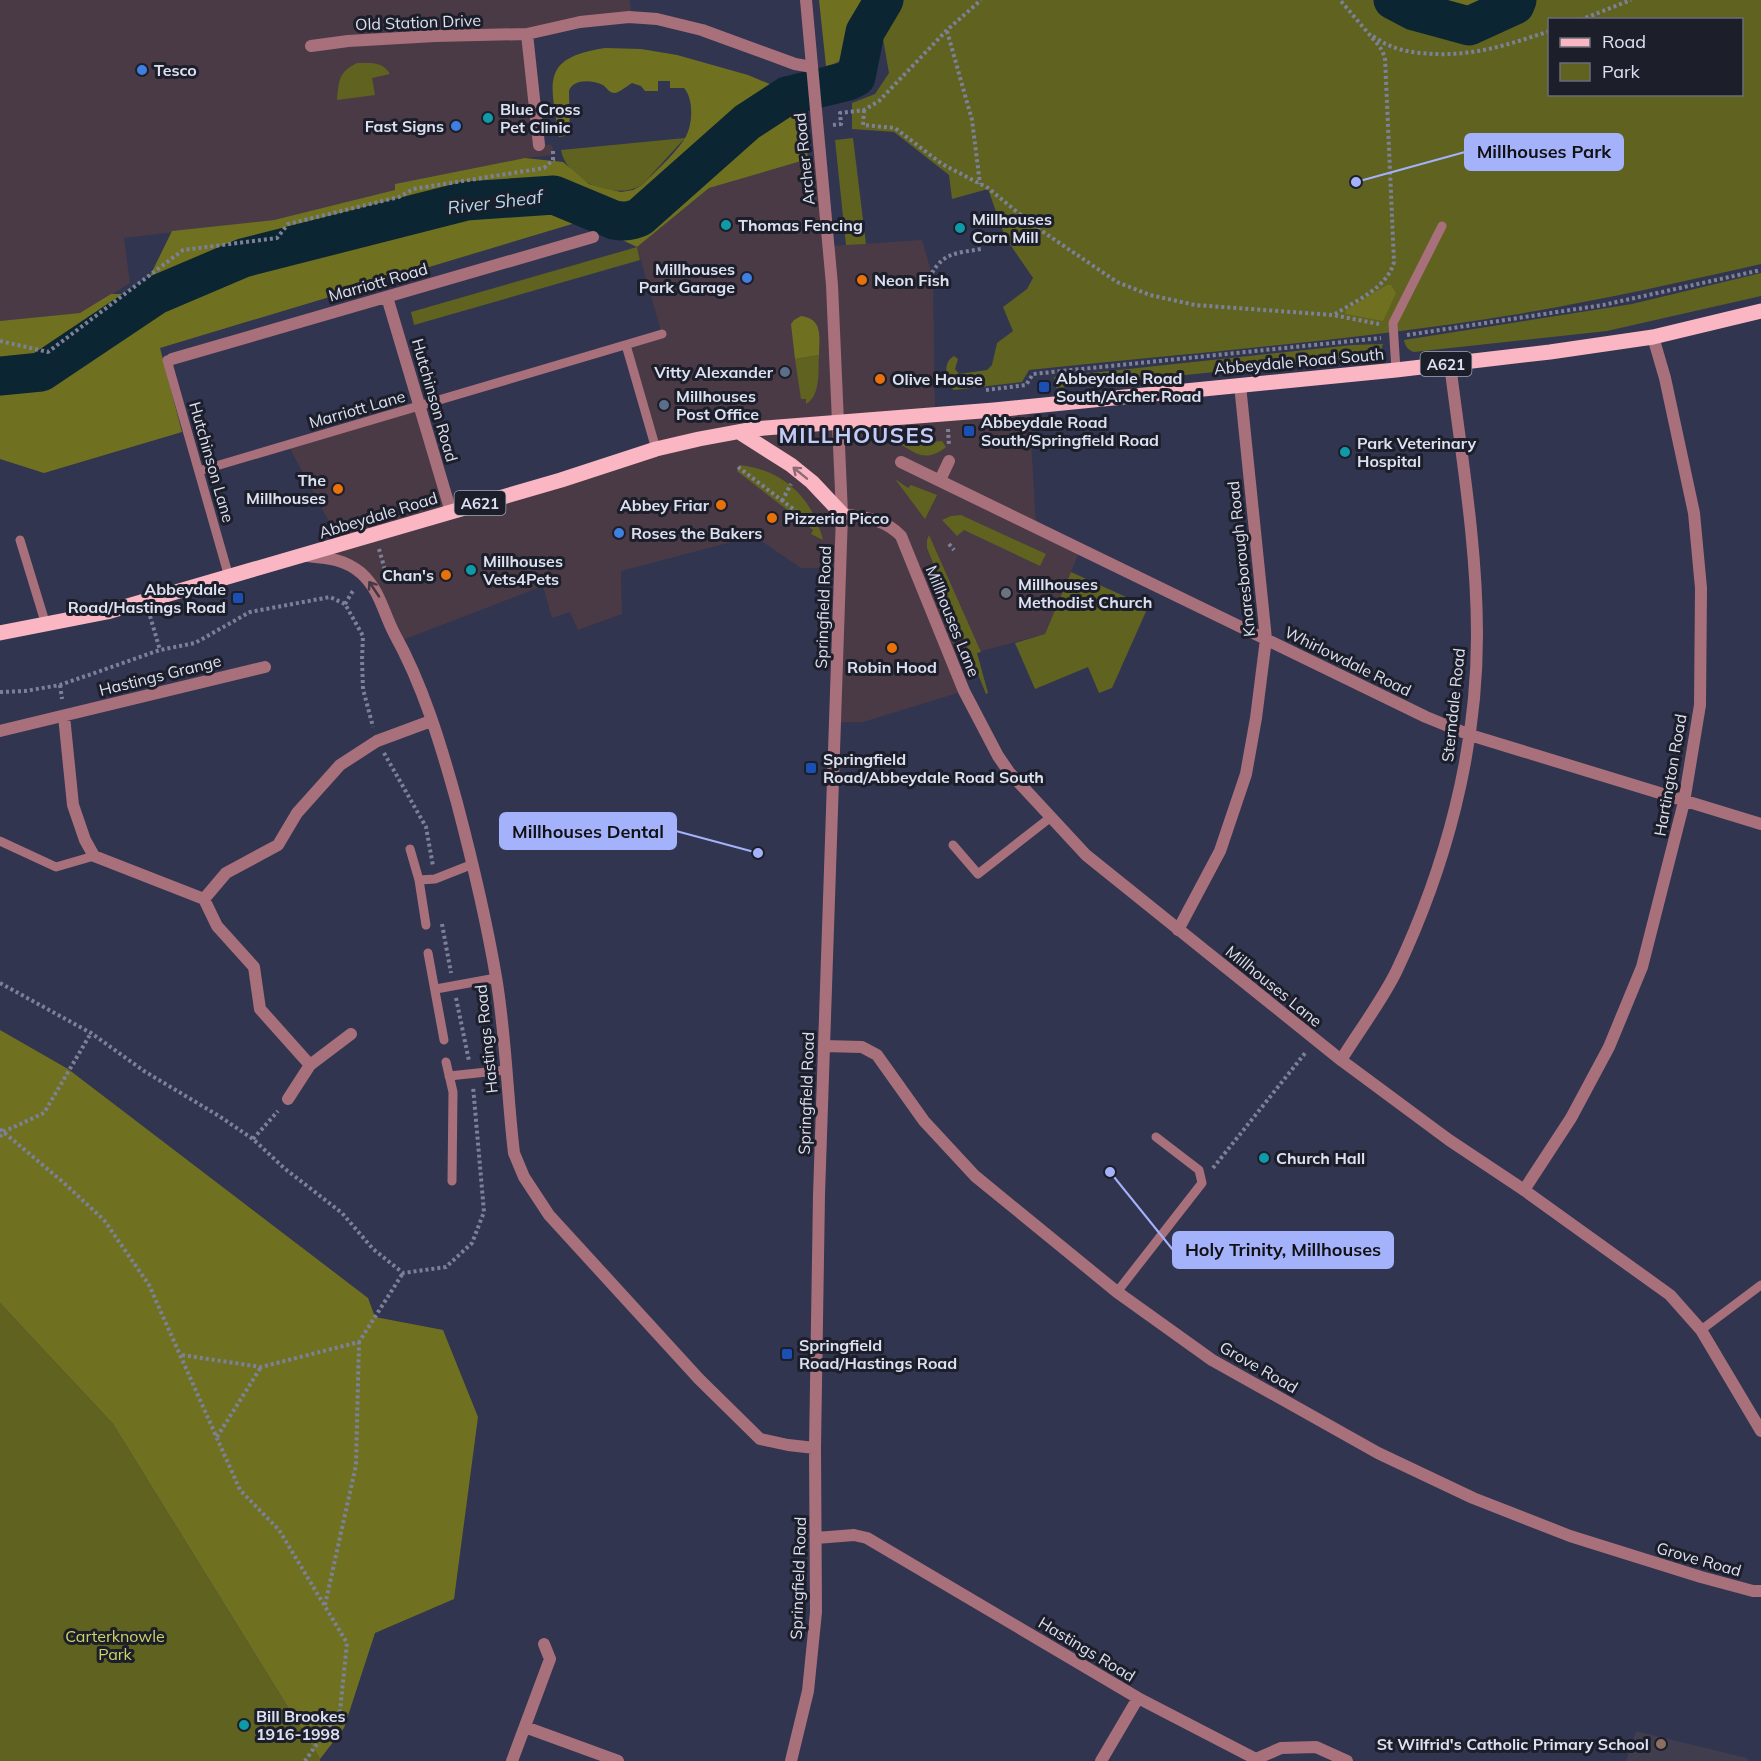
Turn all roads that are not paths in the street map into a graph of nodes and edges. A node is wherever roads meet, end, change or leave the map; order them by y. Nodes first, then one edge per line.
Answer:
1 (806, 0) edge
2 (527, 34) junction
3 (311, 46) dead end
4 (812, 67) junction
5 (545, 145) road end
6 (1442, 226) dead end
7 (592, 237) dead end
8 (387, 297) junction
9 (1761, 311) edge
10 (662, 334) dead end
11 (1653, 337) junction
12 (626, 345) junction
13 (172, 359) joint
14 (1450, 364) junction
15 (1396, 370) junction
16 (1240, 385) junction
17 (419, 406) junction
18 (838, 423) junction
19 (740, 432) junction
20 (656, 449) junction
21 (949, 461) road end
22 (901, 462) dead end
23 (199, 471) junction
24 (940, 480) junction
25 (451, 512) junction
26 (842, 514) junction
27 (20, 540) dead end
28 (304, 556) junction
29 (229, 577) junction
30 (46, 625) junction
31 (0, 633) edge
32 (1266, 639) junction
33 (265, 667) dead end
34 (64, 716) junction
35 (431, 721) junction
36 (0, 731) edge
37 (1470, 735) junction
38 (1684, 802) junction
39 (1051, 817) junction
40 (1761, 824) edge
41 (0, 841) edge
42 (953, 844) dead end
43 (410, 849) dead end
44 (94, 856) junction
45 (473, 864) junction
46 (419, 880) junction
47 (204, 899) junction
48 (426, 925) dead end
49 (1178, 930) junction
50 (428, 953) dead end
51 (496, 978) junction
52 (435, 989) junction
53 (351, 1034) dead end
54 (444, 1040) dead end
55 (824, 1046) junction
56 (1341, 1060) junction
57 (446, 1062) dead end
58 (310, 1065) junction
59 (506, 1070) junction
60 (449, 1076) junction
61 (288, 1099) road end
62 (1156, 1137) dead end
63 (452, 1181) dead end
64 (1524, 1190) junction
65 (1761, 1285) edge
66 (1117, 1292) junction
67 (1701, 1330) junction
68 (1761, 1431) edge
69 (815, 1448) junction
70 (816, 1538) junction
71 (1761, 1591) edge
72 (544, 1644) dead end
73 (1138, 1698) junction
74 (525, 1727) junction
75 (512, 1761) edge
76 (618, 1761) edge
77 (791, 1761) edge
78 (1101, 1761) edge
79 (1347, 1761) edge

1 - 4 street, Archer Road
2 - 3 street, Old Station Drive
2 - 4 street, Old Station Drive
2 - 5 street
4 - 18 street, Archer Road
6 - 15 lane
7 - 8 street, Marriott Road
8 - 13 street, Marriott Road
8 - 17 street, Hutchinson Road
9 - 11 main road, Abbeydale Road South / A621
10 - 12 lane, Marriott Lane
11 - 14 main road, Abbeydale Road South / A621
11 - 38 street, Hartington Road
12 - 17 lane, Marriott Lane
12 - 20 lane
13 - 23 lane, Hutchinson Lane
14 - 15 main road, Abbeydale Road South / A621
14 - 37 street, Sterndale Road
15 - 16 main road, Abbeydale Road South / A621
16 - 18 main road, Abbeydale Road South / A621
16 - 32 street, Knaresborough Road
17 - 23 lane, Marriott Lane
17 - 25 street, Hutchinson Road
18 - 19 main road, Abbeydale Road / A621
18 - 26 street, Springfield Road
19 - 20 main road, Abbeydale Road / A621
26 -> 19 main road
20 - 25 main road, Abbeydale Road / A621
21 - 24 street
22 - 24 street, Whirlowdale Road
23 - 29 lane, Hutchinson Lane
24 - 32 street, Whirlowdale Road
25 - 28 main road, Abbeydale Road / A621
26 - 39 street, Millhouses Lane
26 - 55 street, Springfield Road
27 - 30 lane
28 - 29 main road, Abbeydale Road / A621
35 -> 28 street, Hastings Road
29 - 30 main road, Abbeydale Road / A621
30 - 31 main road, Abbeydale Road / A621
32 - 37 street, Whirlowdale Road
32 - 49 street, Knaresborough Road
33 - 34 street, Hastings Grange
34 - 36 street, Hastings Grange
34 - 44 street
35 - 45 street, Hastings Road
35 - 47 street
37 - 38 street, Whirlowdale Road
37 - 56 street, Sterndale Road
38 - 40 street, Whirlowdale Road
38 - 64 street, Hartington Road
39 - 42 lane
39 - 49 street, Millhouses Lane
41 - 44 lane
43 - 46 lane
44 - 47 street
45 - 46 lane
45 - 51 street, Hastings Road
46 - 48 lane
47 - 58 street
49 - 56 street, Millhouses Lane
50 - 52 lane
51 - 52 lane
51 - 59 street, Hastings Road
52 - 54 lane
53 - 58 street
55 - 66 street, Grove Road
55 - 69 street, Springfield Road
56 - 64 street, Millhouses Lane
57 - 60 lane
58 - 61 street
59 - 60 lane
59 - 69 street, Hastings Road
60 - 63 lane
62 - 66 lane
64 - 67 street, Millhouses Lane
65 - 67 lane
66 - 71 street, Grove Road
67 - 68 street, Millhouses Lane
69 - 70 street, Springfield Road
70 - 73 street, Hastings Road
70 - 77 street, Springfield Road
72 - 74 street
73 - 78 street
73 - 79 street, Hastings Road
74 - 75 street
74 - 76 street

